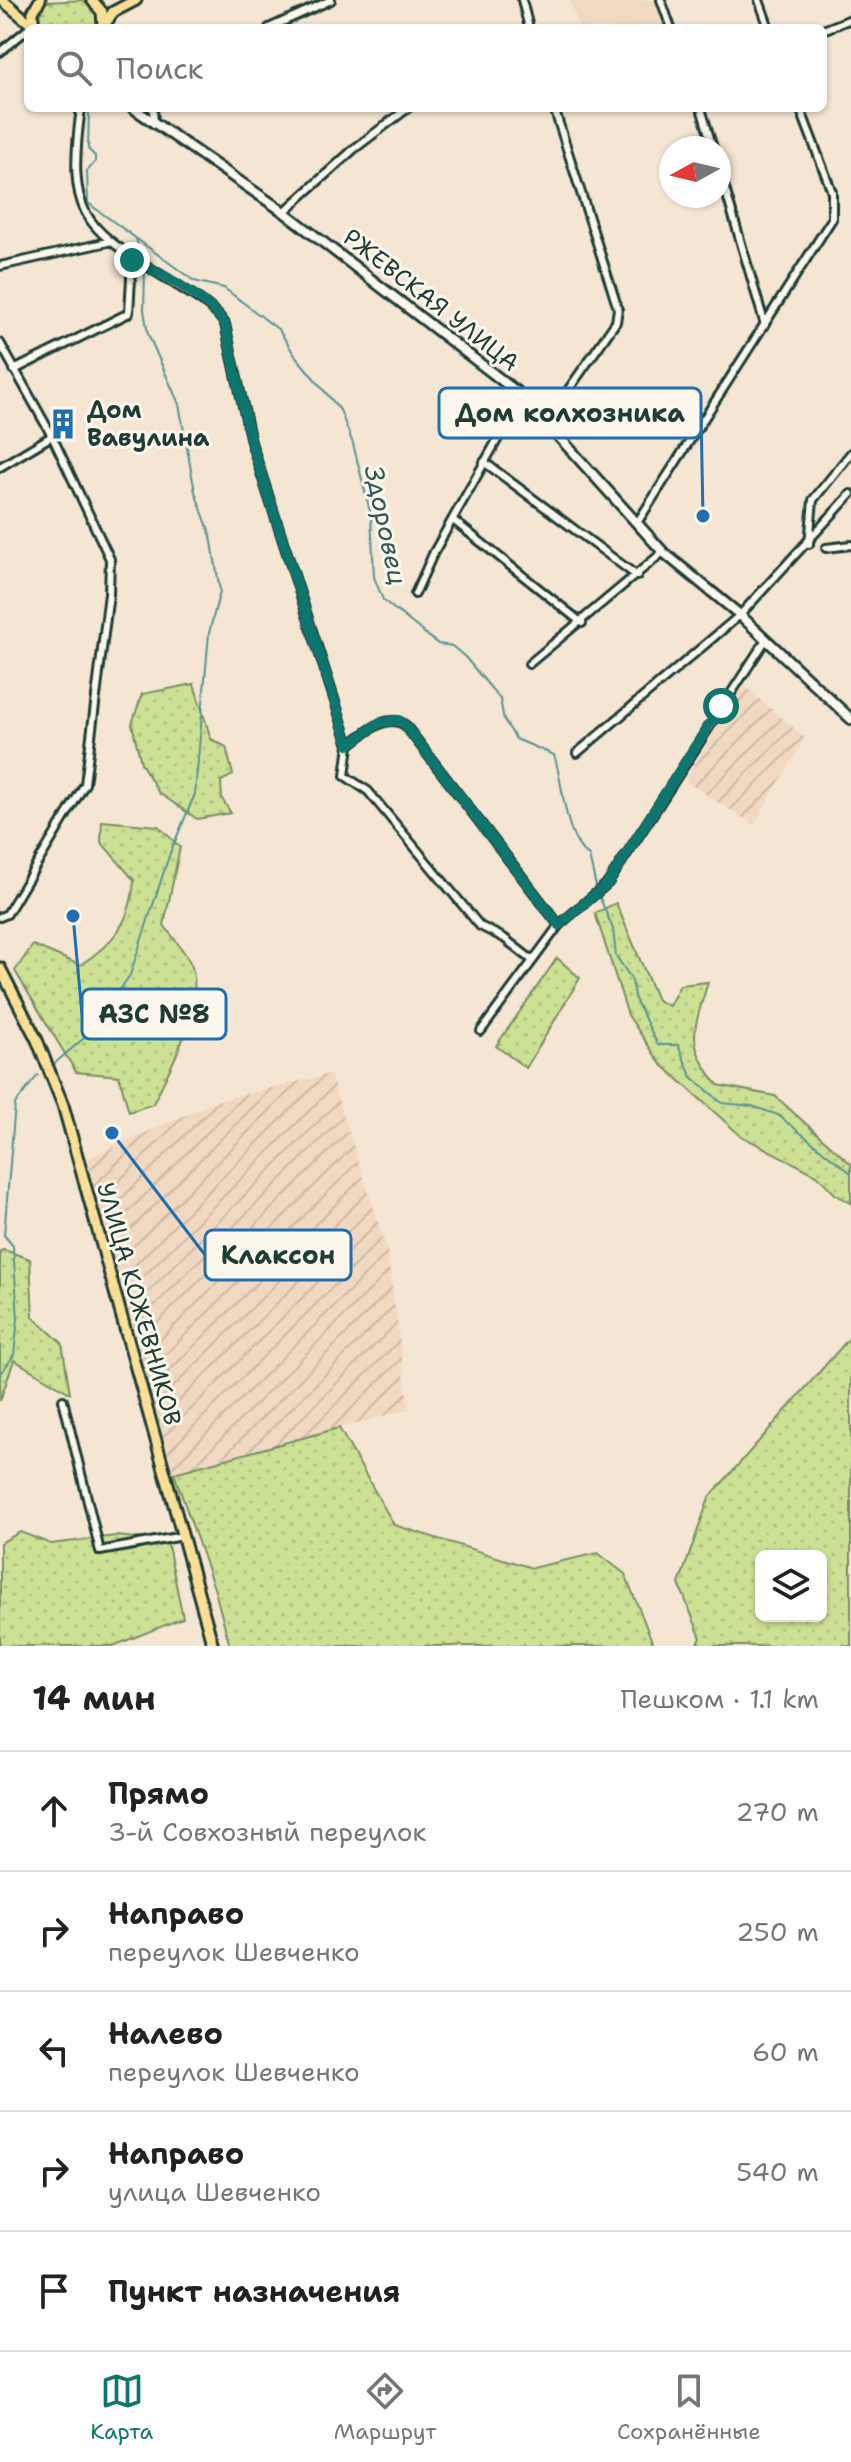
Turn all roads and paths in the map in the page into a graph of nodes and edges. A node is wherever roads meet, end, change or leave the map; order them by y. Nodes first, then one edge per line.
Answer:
1 (2, 0) edge
2 (40, 0) edge
3 (92, 0) edge
4 (136, 0) edge
5 (331, 0) edge
6 (522, 0) edge
7 (661, 0) edge
8 (759, 0) edge
9 (851, 19) edge
10 (27, 24) edge
11 (32, 24) edge
12 (103, 24) edge
13 (105, 24) edge
14 (278, 24) edge
15 (528, 24) edge
16 (670, 24) edge
17 (768, 24) edge
18 (827, 28) edge
19 (24, 33) edge
20 (0, 52) edge
21 (81, 112) edge
22 (138, 112) edge
23 (153, 112) edge
24 (403, 112) edge
25 (555, 112) edge
26 (702, 112) edge
27 (802, 112) edge
28 (154, 124) junction
29 (709, 136) edge
30 (731, 208) edge
31 (284, 212) junction
32 (108, 242) junction
33 (132, 260) junction
34 (0, 266) edge
35 (765, 325) junction
36 (0, 343) edge
37 (14, 370) junction
38 (522, 396) junction
39 (545, 423) junction
40 (52, 436) junction
41 (851, 453) edge
42 (484, 462) junction
43 (0, 467) edge
44 (851, 494) edge
45 (453, 520) junction
46 (637, 523) junction
47 (809, 544) junction
48 (851, 545) edge
49 (826, 548) dead end
50 (663, 552) junction
51 (637, 576) junction
52 (415, 594) dead end
53 (740, 615) junction
54 (582, 623) junction
55 (765, 641) junction
56 (529, 664) dead end
57 (851, 719) edge
58 (349, 745) junction
59 (577, 753) dead end
60 (0, 917) edge
61 (559, 925) junction
62 (532, 960) junction
63 (0, 968) edge
64 (3, 982) edge
65 (481, 1031) dead end
66 (63, 1400) dead end
67 (183, 1536) junction
68 (213, 1646) edge

1 - 10 main road
2 - 11 main road
3 - 12 main road
4 - 13 main road
5 - 14 street
6 - 15 street
7 - 16 street
8 - 17 street
9 - 18 street
19 - 20 street
21 - 32 street
22 - 28 main road, РЖЕВСКАЯ УЛИЦА
23 - 28 street
24 - 31 street
25 - 39 street
26 - 29 street
27 - 35 street
28 - 31 main road, РЖЕВСКАЯ УЛИЦА
30 - 35 street
31 - 38 main road, РЖЕВСКАЯ УЛИЦА
32 - 33 street
32 - 34 street
33 - 37 street
33 - 58 street
35 - 46 street
36 - 37 street
37 - 40 street
38 - 39 main road, РЖЕВСКАЯ УЛИЦА
38 - 42 street
39 - 46 main road, РЖЕВСКАЯ УЛИЦА
40 - 43 street
40 - 60 street
41 - 47 street
42 - 45 street
42 - 51 street
44 - 47 street
45 - 52 street
45 - 54 street
46 - 50 main road, РЖЕВСКАЯ УЛИЦА
47 - 53 street
48 - 49 street
50 - 51 street
50 - 53 main road, РЖЕВСКАЯ УЛИЦА
51 - 54 street
53 - 55 main road, РЖЕВСКАЯ УЛИЦА
53 - 59 street
54 - 56 street
55 - 57 main road, РЖЕВСКАЯ УЛИЦА
55 - 61 street
58 - 61 street
58 - 62 street
61 - 62 street
62 - 65 street
63 - 64 main road, УЛИЦА КОЖЕВНИКОВ
64 - 67 main road, УЛИЦА КОЖЕВНИКОВ
66 - 67 street
67 - 68 main road, УЛИЦА КОЖЕВНИКОВ

